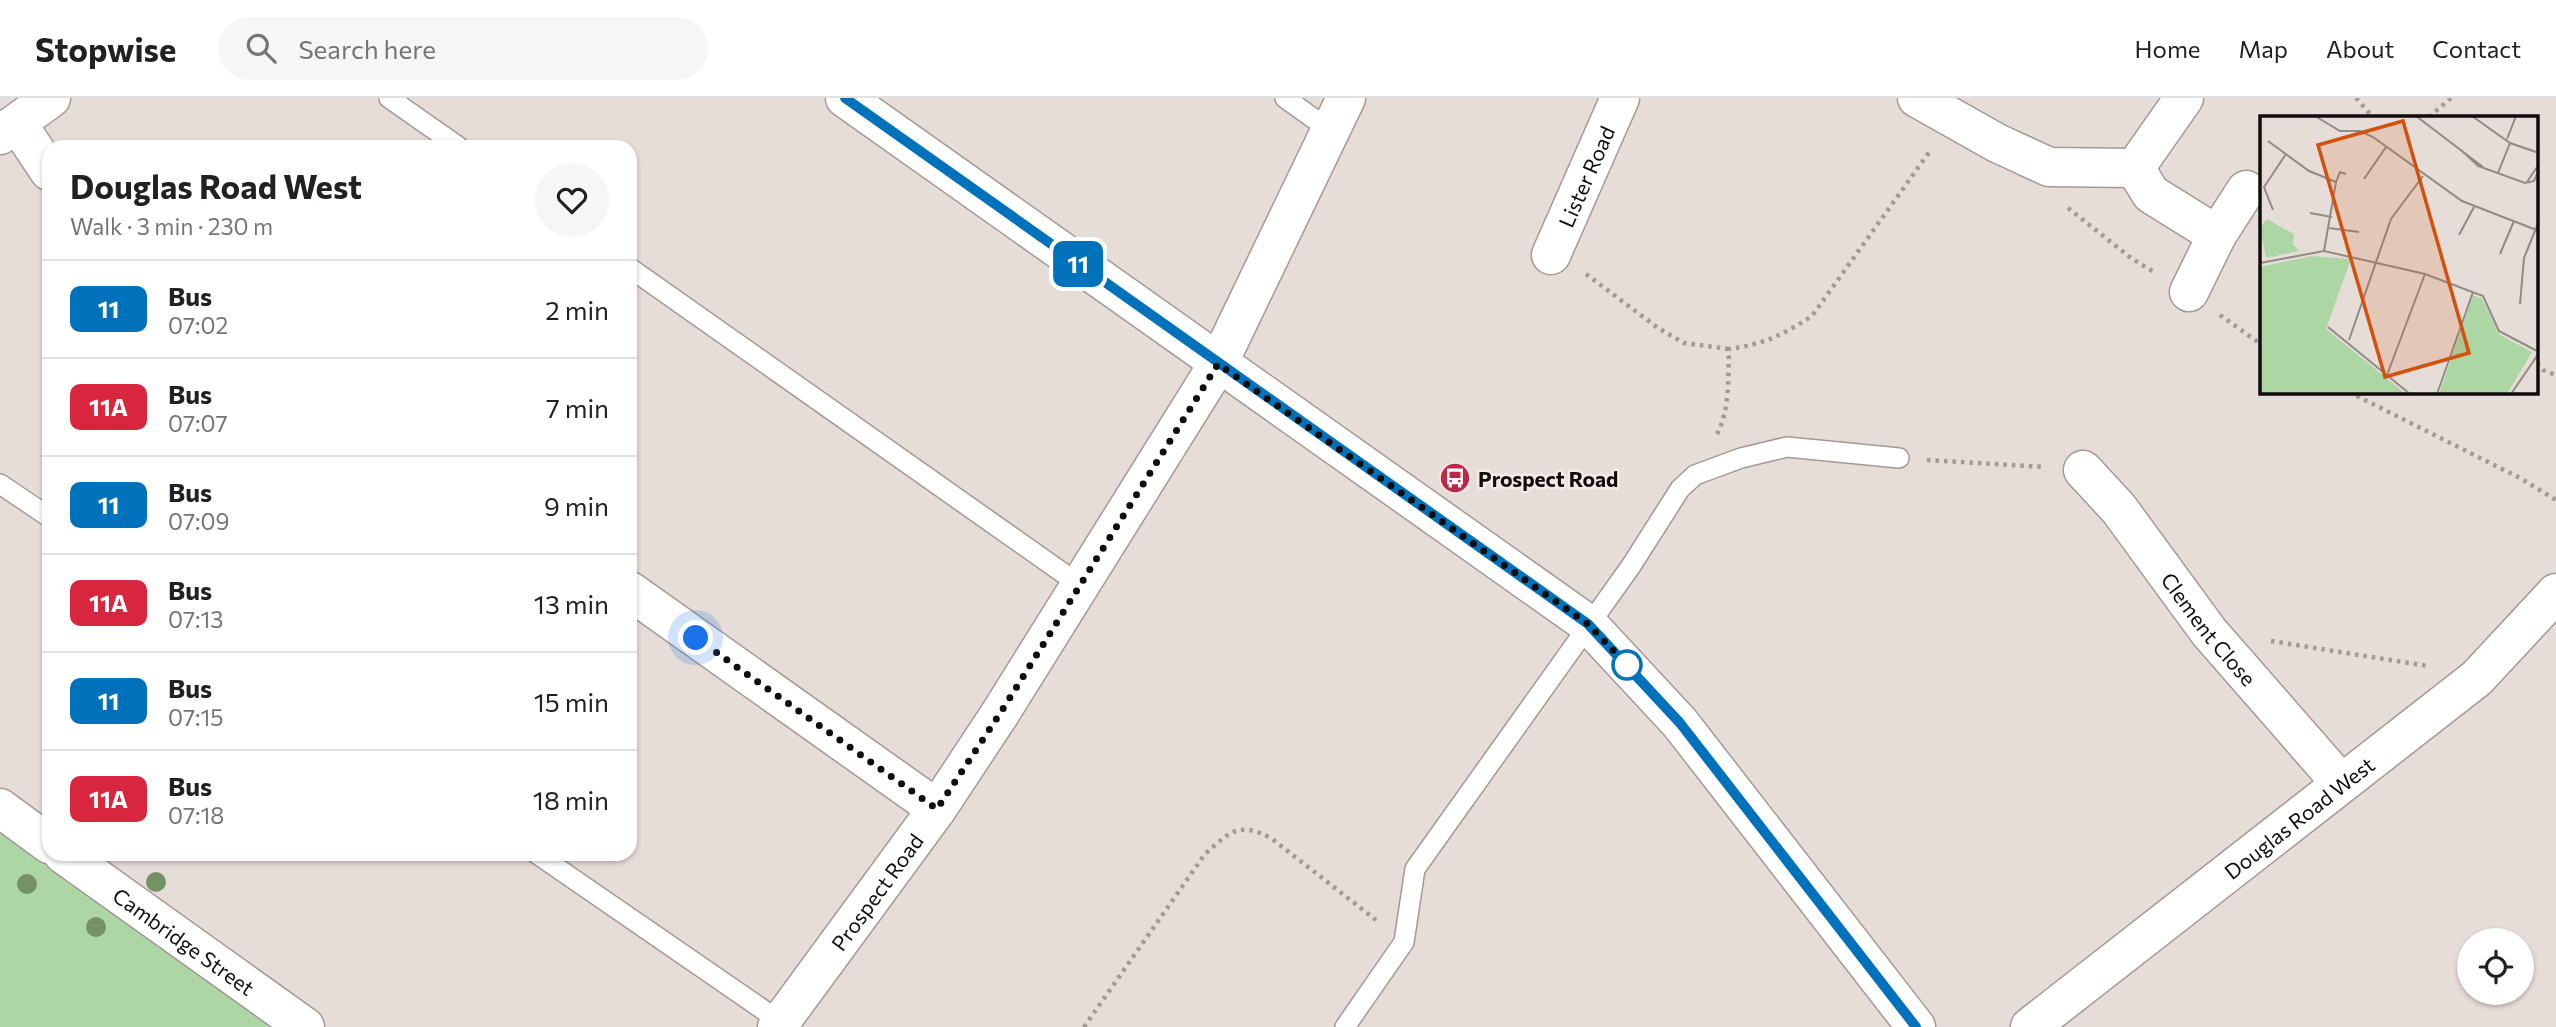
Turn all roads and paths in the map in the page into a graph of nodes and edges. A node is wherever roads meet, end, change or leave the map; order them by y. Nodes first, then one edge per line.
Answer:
1 (51, 98) edge
2 (389, 98) edge
3 (845, 98) edge
4 (1285, 98) edge
5 (1620, 98) edge
6 (1917, 98) edge
7 (2184, 98) edge
8 (2356, 98) edge
9 (2451, 98) edge
10 (1339, 114) edge
11 (2372, 116) edge
12 (2430, 116) edge
13 (1952, 117) junction
14 (8, 129) edge
15 (449, 140) edge
16 (42, 164) edge
17 (2049, 167) junction
18 (2135, 168) junction
19 (2246, 190) dead end
20 (2217, 235) junction
21 (1551, 255) joint
22 (637, 273) edge
23 (2189, 292) junction
24 (2260, 344) edge
25 (1729, 349) junction
26 (1218, 364) junction
27 (2538, 364) edge
28 (2556, 375) edge
29 (2353, 394) edge
30 (1721, 426) dead end
31 (1899, 458) joint
32 (2083, 470) joint
33 (0, 484) edge
34 (2556, 499) edge
35 (42, 512) edge
36 (1080, 584) junction
37 (2556, 593) edge
38 (637, 596) edge
39 (1588, 624) junction
40 (2210, 632) junction
41 (2477, 677) junction
42 (2340, 782) junction
43 (0, 808) edge
44 (937, 809) junction
45 (42, 839) edge
46 (73, 861) edge
47 (547, 861) edge
48 (1404, 942) junction
49 (779, 1025) edge
50 (304, 1027) edge
51 (1084, 1027) edge
52 (1345, 1027) edge
53 (1916, 1027) edge
54 (2030, 1027) edge

1 - 14 street
2 - 15 lane
3 - 26 street
4 - 10 lane
5 - 21 street, Lister Road
6 - 13 street
7 - 18 street
8 - 11 path
9 - 12 path
10 - 26 street, Prospect Road
13 - 17 street
13 - 25 path
14 - 16 street
17 - 18 street
17 - 23 path
18 - 20 street
19 - 20 street
20 - 23 street
21 - 25 path
22 - 36 lane
23 - 24 path
25 - 30 path
26 - 36 street, Prospect Road
26 - 39 street
27 - 28 path
29 - 34 path
31 - 32 path
31 - 39 lane
32 - 40 street, Clement Close
33 - 35 lane
36 - 44 street, Prospect Road
37 - 41 street, Douglas Road West
38 - 44 street
39 - 48 lane
39 - 53 street
40 - 41 path
40 - 42 street, Clement Close
41 - 42 street, Douglas Road West
42 - 54 street, Douglas Road West
43 - 45 street
44 - 49 street, Prospect Road
46 - 50 street, Cambridge Street
47 - 49 lane
48 - 51 path
48 - 52 lane

